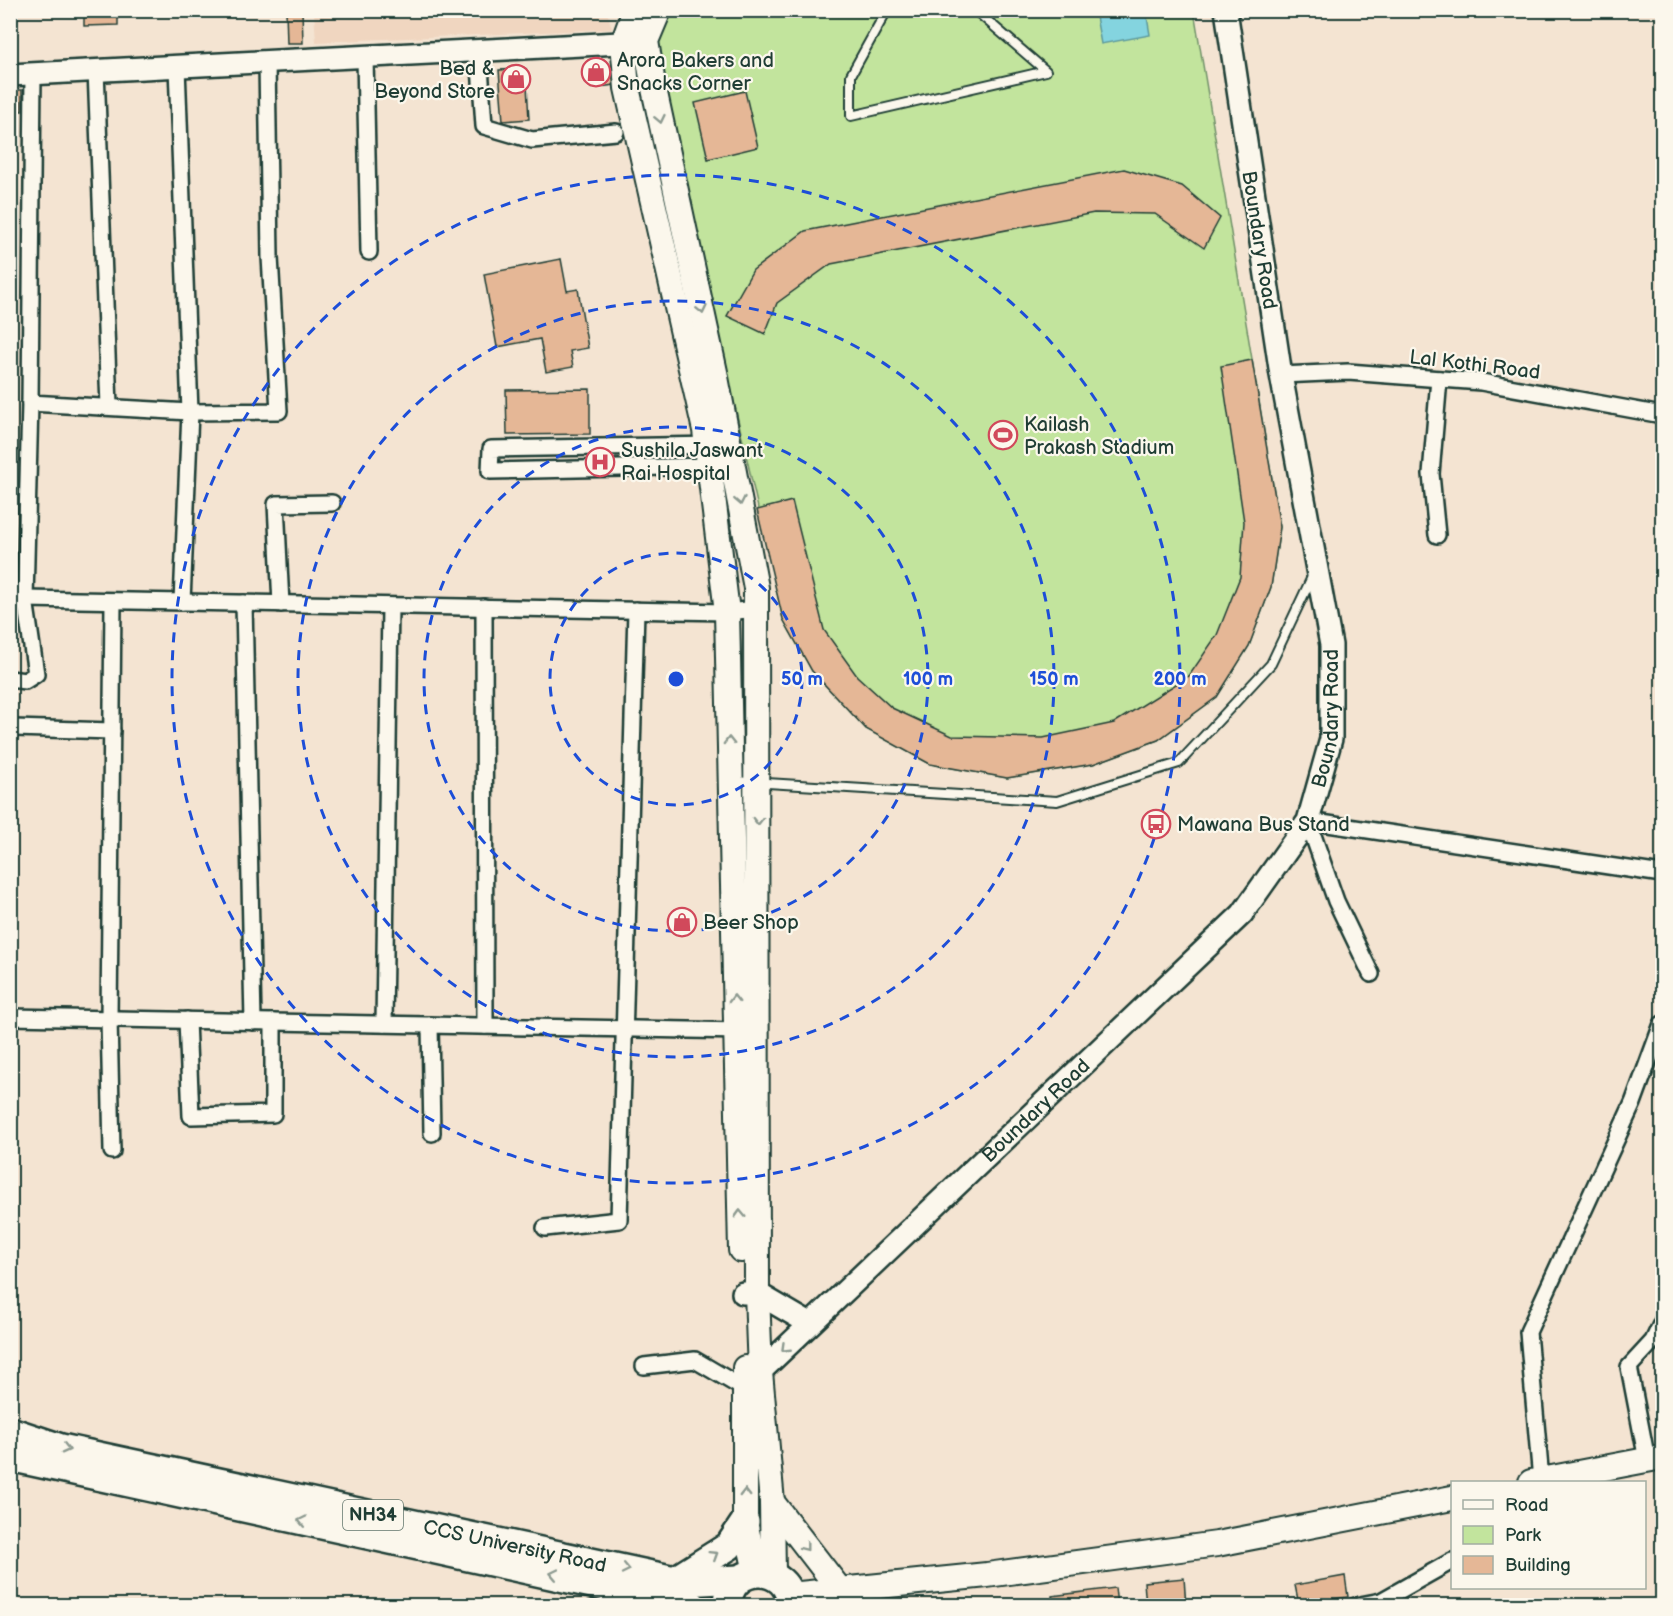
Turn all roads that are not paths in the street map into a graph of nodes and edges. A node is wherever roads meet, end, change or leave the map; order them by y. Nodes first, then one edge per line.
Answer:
1 (635, 10) edge
2 (659, 10) edge
3 (887, 10) edge
4 (975, 10) edge
5 (1226, 10) edge
6 (634, 42) junction
7 (479, 51) junction
8 (365, 57) junction
9 (267, 62) junction
10 (177, 67) junction
11 (96, 70) junction
12 (33, 74) junction
13 (10, 75) edge
14 (616, 132) dead end
15 (677, 195) junction
16 (653, 201) junction
17 (369, 252) dead end
18 (1281, 375) junction
19 (1439, 379) junction
20 (30, 403) junction
21 (109, 406) junction
22 (190, 412) junction
23 (1662, 415) edge
24 (715, 452) junction
25 (332, 503) dead end
26 (1437, 535) dead end
27 (1317, 567) junction
28 (25, 599) junction
29 (113, 601) junction
30 (182, 602) junction
31 (244, 603) junction
32 (281, 604) junction
33 (390, 606) junction
34 (484, 607) junction
35 (757, 609) junction
36 (636, 610) junction
37 (727, 612) junction
38 (10, 679) edge
39 (14, 728) dead end
40 (112, 731) junction
41 (730, 781) junction
42 (758, 783) junction
43 (1308, 821) junction
44 (1662, 874) edge
45 (1371, 974) dead end
46 (10, 1017) edge
47 (109, 1019) junction
48 (187, 1020) junction
49 (253, 1022) junction
50 (273, 1022) junction
51 (384, 1024) junction
52 (1662, 1024) edge
53 (430, 1025) junction
54 (485, 1026) junction
55 (623, 1029) junction
56 (758, 1030) junction
57 (734, 1031) junction
58 (432, 1132) dead end
59 (112, 1151) dead end
60 (545, 1228) dead end
61 (750, 1293) junction
62 (1662, 1322) edge
63 (810, 1324) junction
64 (644, 1366) dead end
65 (750, 1378) junction
66 (10, 1431) edge
67 (10, 1457) edge
68 (1655, 1458) edge
69 (1536, 1481) edge
70 (1451, 1498) edge
71 (772, 1502) junction
72 (270, 1504) junction
73 (745, 1522) junction
74 (505, 1554) junction
75 (1451, 1563) edge
76 (675, 1580) junction
77 (770, 1585) edge
78 (840, 1590) junction
79 (693, 1605) edge
80 (728, 1605) edge
81 (1355, 1605) edge

1 - 6 main road
2 - 6 main road
3 - 4 lane
5 - 18 street, Boundary Road
6 - 7 street
6 -> 15 main road
6 - 16 main road
7 - 8 street
7 - 14 street
8 - 9 street
8 - 17 street
9 - 10 street
9 - 22 street
10 - 11 street
10 - 22 street
11 - 12 street
11 - 21 street
12 - 13 street
12 - 20 street
15 - 16 main road
15 -> 24 main road
16 - 24 main road
18 - 19 street, Lal Kothi Road
18 - 27 street, Boundary Road
19 - 23 street, Lal Kothi Road
19 - 26 street
20 - 21 street
20 - 28 street
21 - 22 street
22 - 30 street
24 - 24 street
24 -> 35 main road
24 - 37 main road
25 - 32 street
27 - 42 lane
27 - 43 street, Boundary Road
28 - 29 street
28 - 38 street
29 - 30 street
29 - 40 street
30 - 31 street
31 - 32 street
31 - 49 street
32 - 33 street
33 - 34 street
33 - 51 street
34 - 36 street
34 - 54 street
35 - 37 street
35 - 42 main road
36 - 37 street
36 - 55 street
41 -> 37 main road
39 - 40 street
40 - 47 street
41 - 42 lane
57 -> 41 main road
42 -> 56 main road
43 - 44 street
43 - 45 street
43 - 63 street, Boundary Road
46 - 47 street
47 - 48 street
47 - 59 street
48 - 49 street
48 - 50 street
49 - 50 street
50 - 51 street
51 - 53 street
52 - 69 street
53 - 54 street
53 - 58 street
54 - 55 street
55 - 57 street
55 - 60 street
56 - 57 street
56 - 61 main road
61 -> 57 main road
61 - 63 street
61 - 65 main road
62 - 68 street
63 -> 65 street, Boundary Road
64 - 65 street
65 - 71 main road
73 -> 65 main road
66 -> 72 highway, CCS University Road / NH34
67 - 72 highway, CCS University Road / NH34
68 - 69 main road
70 - 78 main road
71 - 77 main road
71 -> 78 main road
72 - 74 highway, CCS University Road / NH34
76 -> 73 highway
73 - 77 main road
74 -> 76 highway, CCS University Road / NH34
79 -> 74 highway, CCS University Road / NH34
75 - 81 street
76 - 77 highway, CCS University Road / NH34
77 - 78 main road
77 - 80 highway

